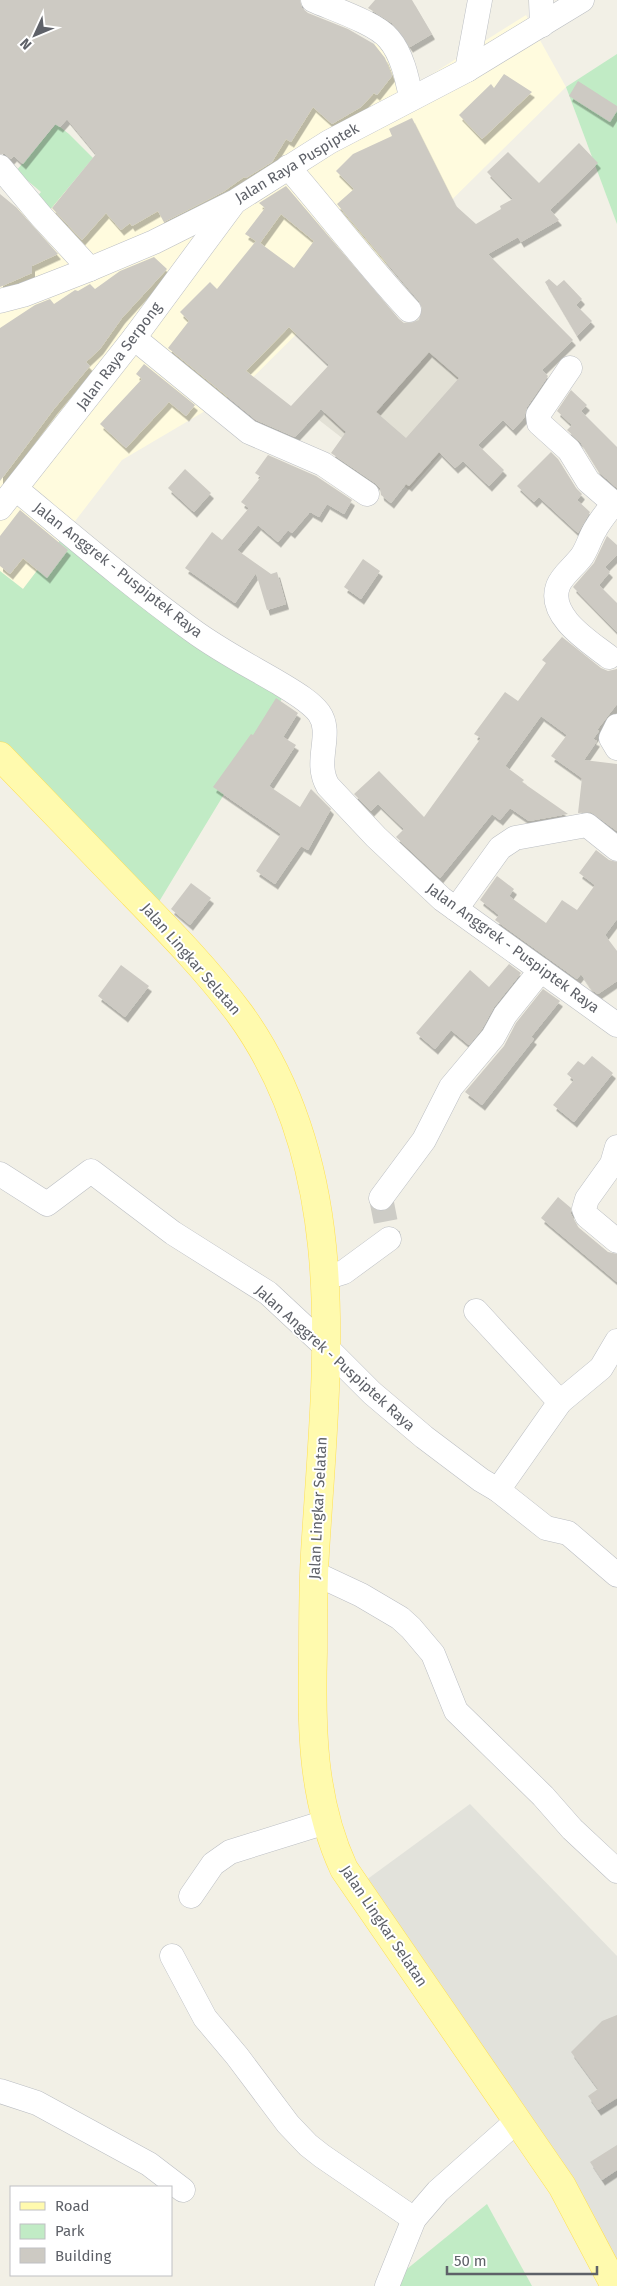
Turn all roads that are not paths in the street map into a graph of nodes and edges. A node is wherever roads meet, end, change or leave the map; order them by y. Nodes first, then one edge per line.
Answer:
1 (313, 0) edge
2 (480, 0) edge
3 (541, 0) edge
4 (582, 0) edge
5 (542, 25) junction
6 (467, 70) junction
7 (411, 97) junction
8 (0, 167) edge
9 (288, 167) junction
10 (236, 201) junction
11 (90, 269) junction
12 (0, 301) edge
13 (409, 310) dead end
14 (134, 338) junction
15 (570, 368) dead end
16 (16, 489) junction
17 (367, 494) dead end
18 (615, 504) edge
19 (0, 508) edge
20 (614, 655) edge
21 (617, 726) edge
22 (617, 748) edge
23 (0, 756) edge
24 (617, 849) edge
25 (456, 909) junction
26 (541, 970) junction
27 (617, 1025) edge
28 (617, 1147) edge
29 (0, 1174) edge
30 (381, 1198) dead end
31 (389, 1239) dead end
32 (617, 1241) edge
33 (325, 1278) junction
34 (476, 1311) dead end
35 (617, 1341) edge
36 (327, 1348) junction
37 (560, 1402) junction
38 (498, 1490) junction
39 (314, 1573) junction
40 (617, 1575) edge
41 (326, 1822) junction
42 (617, 1871) edge
43 (191, 1896) dead end
44 (172, 1956) dead end
45 (0, 2091) edge
46 (518, 2120) junction
47 (183, 2190) dead end
48 (414, 2219) junction
49 (387, 2286) edge
50 (615, 2286) edge

1 - 7 street
2 - 6 street
3 - 5 street
4 - 5 street, Jalan Raya Puspiptek
5 - 6 street, Jalan Raya Puspiptek
6 - 7 street, Jalan Raya Puspiptek
7 - 9 street, Jalan Raya Puspiptek
8 - 11 street
9 - 10 street, Jalan Raya Puspiptek
9 - 13 street
10 - 11 street, Jalan Raya Puspiptek
10 - 14 street, Jalan Raya Serpong
11 - 12 street, Jalan Raya Puspiptek
14 - 16 street, Jalan Raya Serpong
14 - 17 street
15 - 18 street
16 - 19 street, Jalan Raya Serpong
16 - 25 street, Jalan Anggrek - Puspiptek Raya
18 - 20 street
21 - 22 street
23 - 33 main road, Jalan Lingkar Selatan
24 - 25 street
25 - 26 street, Jalan Anggrek - Puspiptek Raya
26 - 27 street, Jalan Anggrek - Puspiptek Raya
26 - 30 street
28 - 32 street
29 - 36 street, Jalan Anggrek - Puspiptek Raya
31 - 33 street
33 - 36 main road, Jalan Lingkar Selatan
34 - 37 street
35 - 37 street
36 - 38 street, Jalan Anggrek - Puspiptek Raya
36 - 39 main road, Jalan Lingkar Selatan
37 - 38 street
38 - 40 street, Jalan Anggrek - Puspiptek Raya
39 - 41 main road, Jalan Lingkar Selatan
39 - 42 street
41 - 43 street
41 - 46 main road, Jalan Lingkar Selatan
44 - 48 street
45 - 47 street
46 - 48 street
46 - 50 main road, Jalan Lingkar Selatan
48 - 49 street

